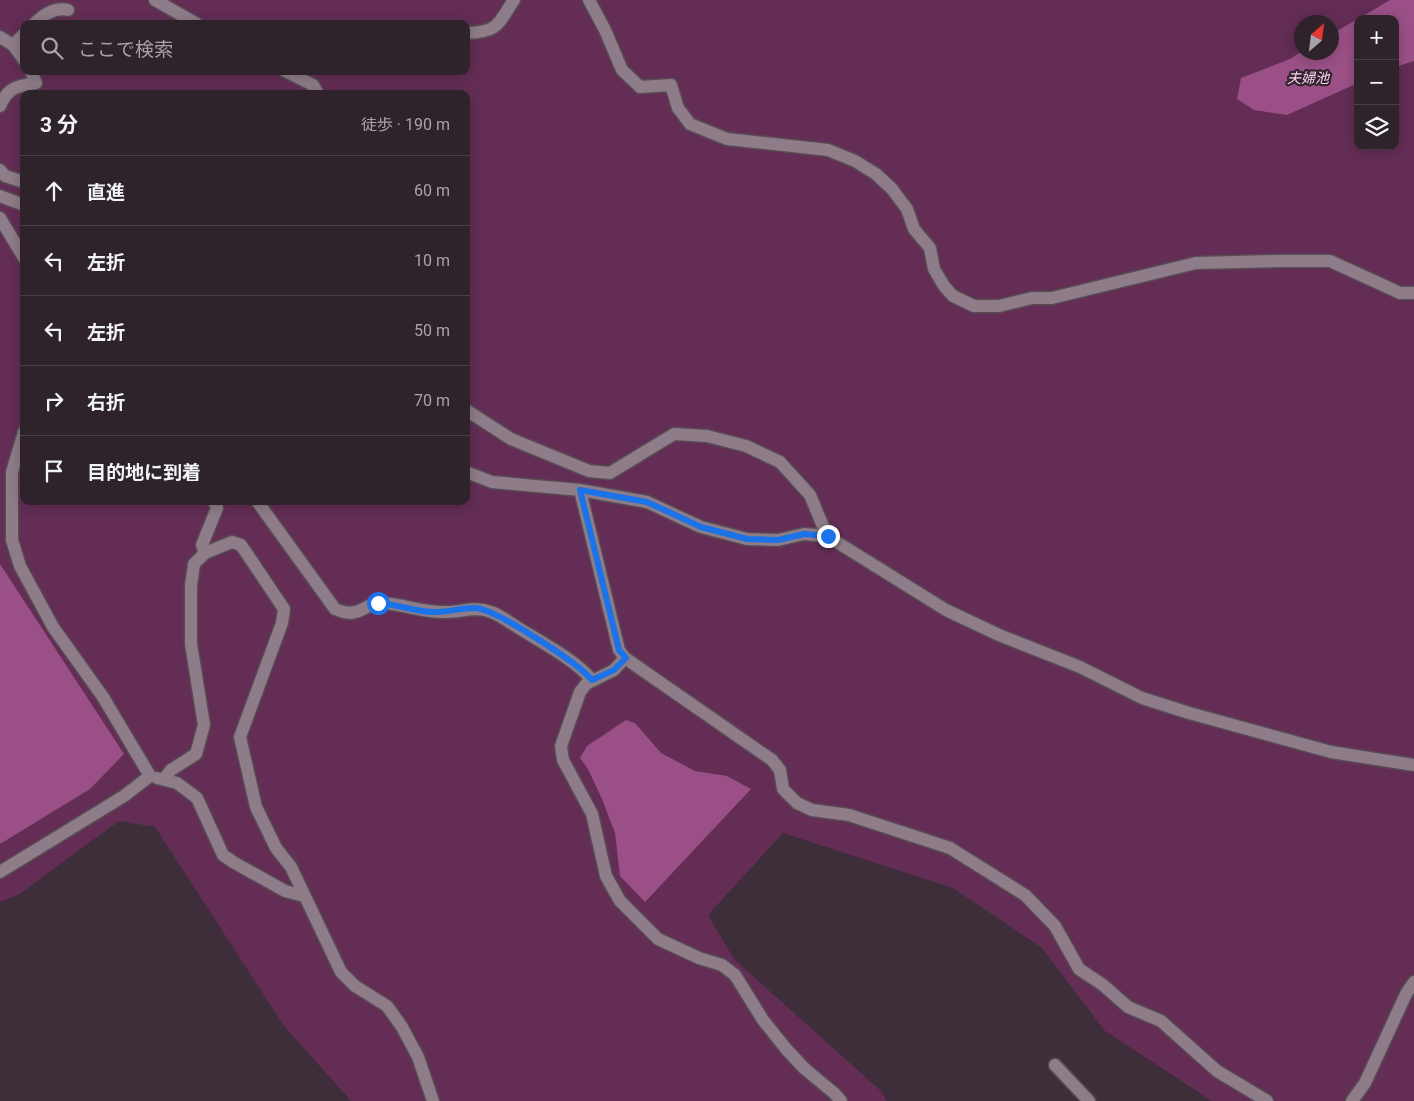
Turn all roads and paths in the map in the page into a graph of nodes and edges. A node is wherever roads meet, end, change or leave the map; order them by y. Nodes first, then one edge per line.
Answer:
1 (155, 0) edge
2 (514, 0) edge
3 (589, 0) edge
4 (68, 10) dead end
5 (38, 20) edge
6 (190, 20) edge
7 (470, 33) edge
8 (0, 38) edge
9 (20, 38) edge
10 (13, 45) junction
11 (20, 55) edge
12 (33, 75) edge
13 (292, 75) edge
14 (311, 75) edge
15 (316, 90) edge
16 (0, 106) edge
17 (0, 170) edge
18 (20, 181) edge
19 (0, 196) edge
20 (20, 204) edge
21 (0, 218) edge
22 (20, 251) edge
23 (1414, 293) edge
24 (470, 412) edge
25 (20, 445) edge
26 (470, 474) edge
27 (580, 490) junction
28 (216, 505) edge
29 (260, 505) edge
30 (828, 536) junction
31 (205, 554) junction
32 (626, 658) junction
33 (592, 680) junction
34 (1414, 765) edge
35 (150, 776) junction
36 (164, 779) junction
37 (0, 872) edge
38 (304, 896) junction
39 (1414, 982) edge
40 (1055, 1065) dead end
41 (433, 1101) edge
42 (841, 1101) edge
43 (1089, 1101) edge
44 (1267, 1101) edge
45 (1352, 1101) edge

1 - 6 street
2 - 7 street
3 - 23 street
4 - 5 street
8 - 10 street
9 - 10 street
10 - 11 street
12 - 16 street
13 - 15 street
14 - 15 street
17 - 18 street
19 - 20 street
21 - 22 street
24 - 30 street
25 - 35 street
26 - 27 street
27 - 30 street
27 - 32 street
28 - 31 street
29 - 33 street
30 - 34 street
31 - 36 street
31 - 38 street
32 - 33 street
32 - 44 street
33 - 42 street
35 - 36 street
35 - 37 street
36 - 38 street
38 - 41 street
39 - 45 street
40 - 43 street

